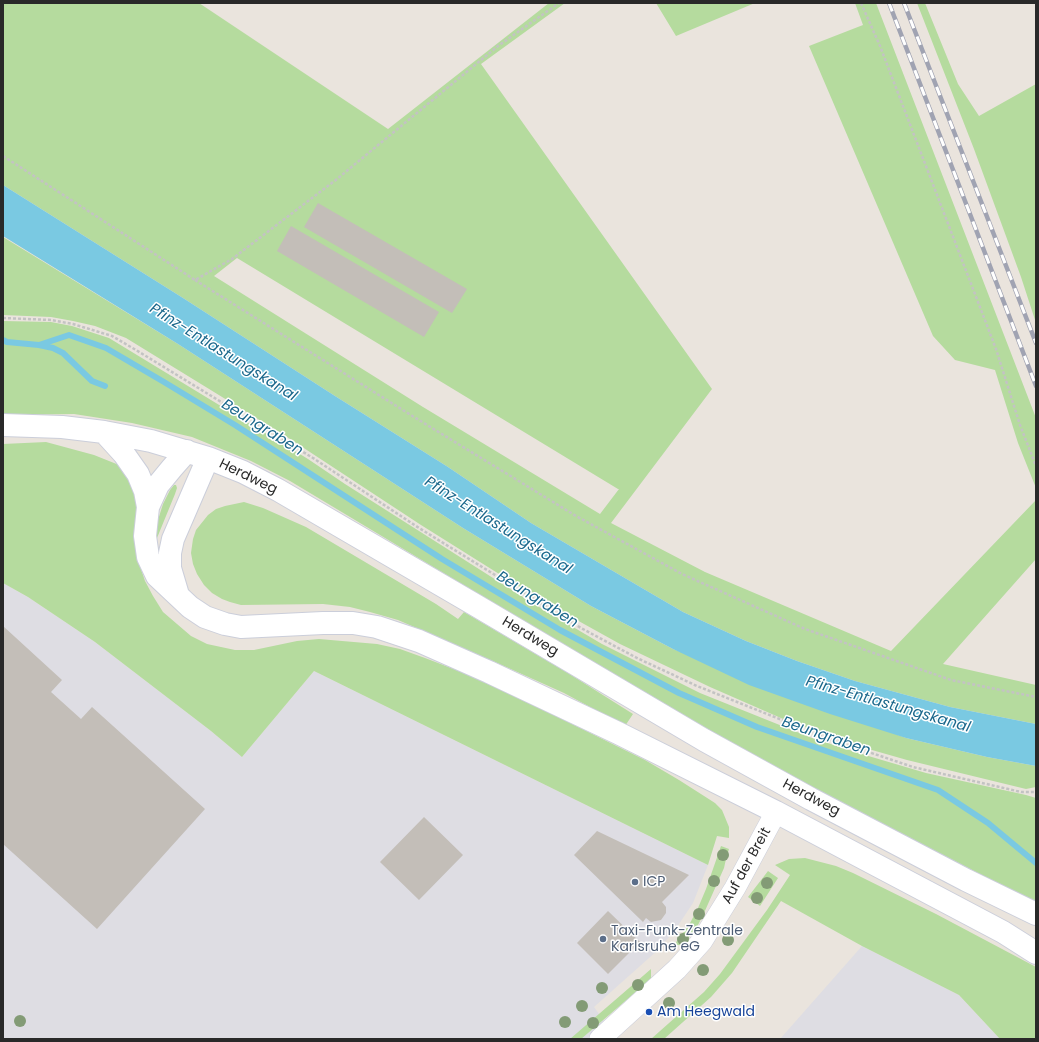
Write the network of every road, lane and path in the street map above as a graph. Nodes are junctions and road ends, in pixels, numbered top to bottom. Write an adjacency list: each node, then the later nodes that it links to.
1 (559, 3): 4 (path)
2 (861, 3): 10 (path)
3 (3, 156): 4 (path)
4 (195, 280): 13 (path)
5 (3, 318): 14 (path)
6 (3, 425): 7 (main road, Herdweg)
7 (104, 432): 8 (main road, Herdweg); 11 (main road)
8 (187, 451): 9 (main road, Herdweg); 11 (main road)
9 (208, 458): 12 (main road); 16 (main road, Herdweg)
10 (1036, 466)
11 (148, 507): 12 (main road)
12 (178, 595): 15 (main road)
13 (1036, 697)
14 (1036, 792)
15 (776, 812): 17 (main road); 18 (street, Auf der Breit)
16 (1036, 914)
17 (1036, 953)
18 (600, 1039)

